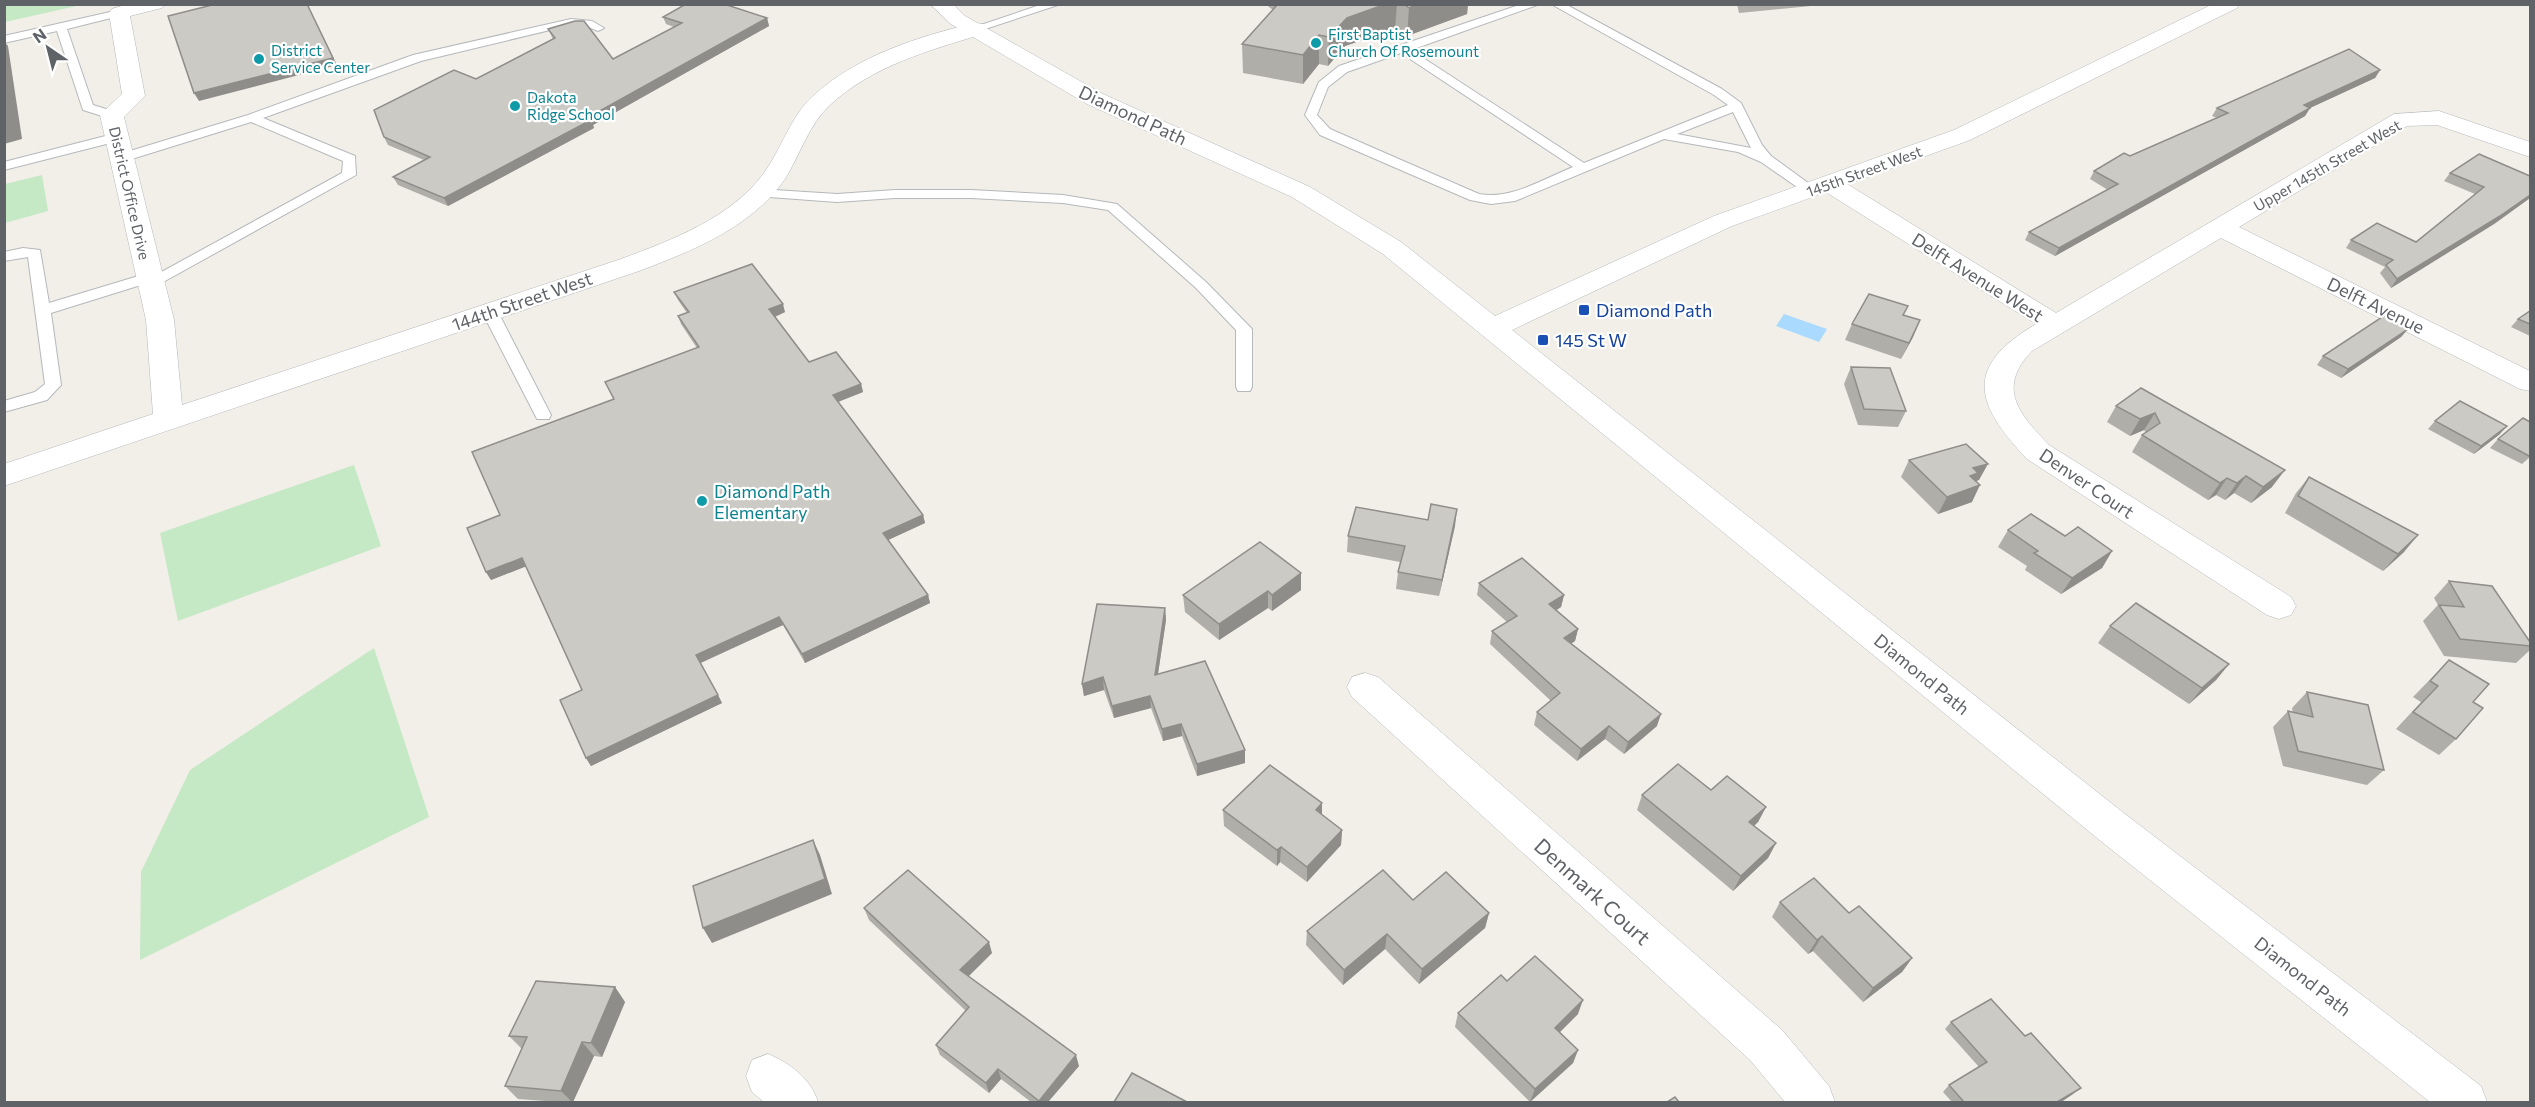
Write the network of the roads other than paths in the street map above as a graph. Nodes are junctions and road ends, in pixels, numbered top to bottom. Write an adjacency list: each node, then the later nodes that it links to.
1 (155, 4): 7 (street)
2 (940, 4): 10 (street, Diamond Path)
3 (1056, 4): 10 (lane)
4 (1535, 4): 12 (lane)
5 (1557, 4): 13 (lane)
6 (2230, 4): 23 (street, 145th Street West)
7 (119, 13): 8 (lane); 17 (street, District Office Drive)
8 (61, 27): 11 (lane); 17 (lane)
9 (598, 28): 14 (lane)
10 (975, 29): 24 (street, 144th Street West); 31 (street, Diamond Path)
11 (4, 40)
12 (1402, 49): 22 (lane); 22 (lane)
13 (1737, 106): 15 (lane); 16 (lane)
14 (252, 118): 17 (lane); 27 (lane)
15 (1747, 128): 18 (lane); 20 (lane)
16 (1663, 135): 18 (lane); 22 (lane)
17 (117, 137): 21 (lane); 27 (street, District Office Drive)
18 (1710, 143): 20 (lane)
19 (2530, 150): 25 (street, Upper 145th Street West)
20 (1766, 159): 23 (lane)
21 (4, 166)
22 (1583, 168)
23 (1821, 187): 30 (street, Delft Avenue West); 31 (street, 145th Street West)
24 (760, 193): 29 (street, 144th Street West); 33 (lane)
25 (2221, 228): 30 (street, Delft Avenue West); 32 (street, Delft Avenue)
26 (4, 257): 28 (lane)
27 (151, 280): 28 (lane); 36 (street, District Office Drive)
28 (43, 310): 34 (lane)
29 (490, 312): 35 (lane); 36 (street, 144th Street West)
30 (2056, 325): 38 (street, Denver Court)
31 (1493, 328): 41 (street, Diamond Path)
32 (2530, 381)
33 (1244, 387)
34 (4, 407)
35 (543, 415)
36 (168, 420): 37 (street, 144th Street West)
37 (4, 475)
38 (2279, 606)
39 (1365, 687): 40 (street, Denmark Court)
40 (1813, 1102)
41 (2465, 1102)

